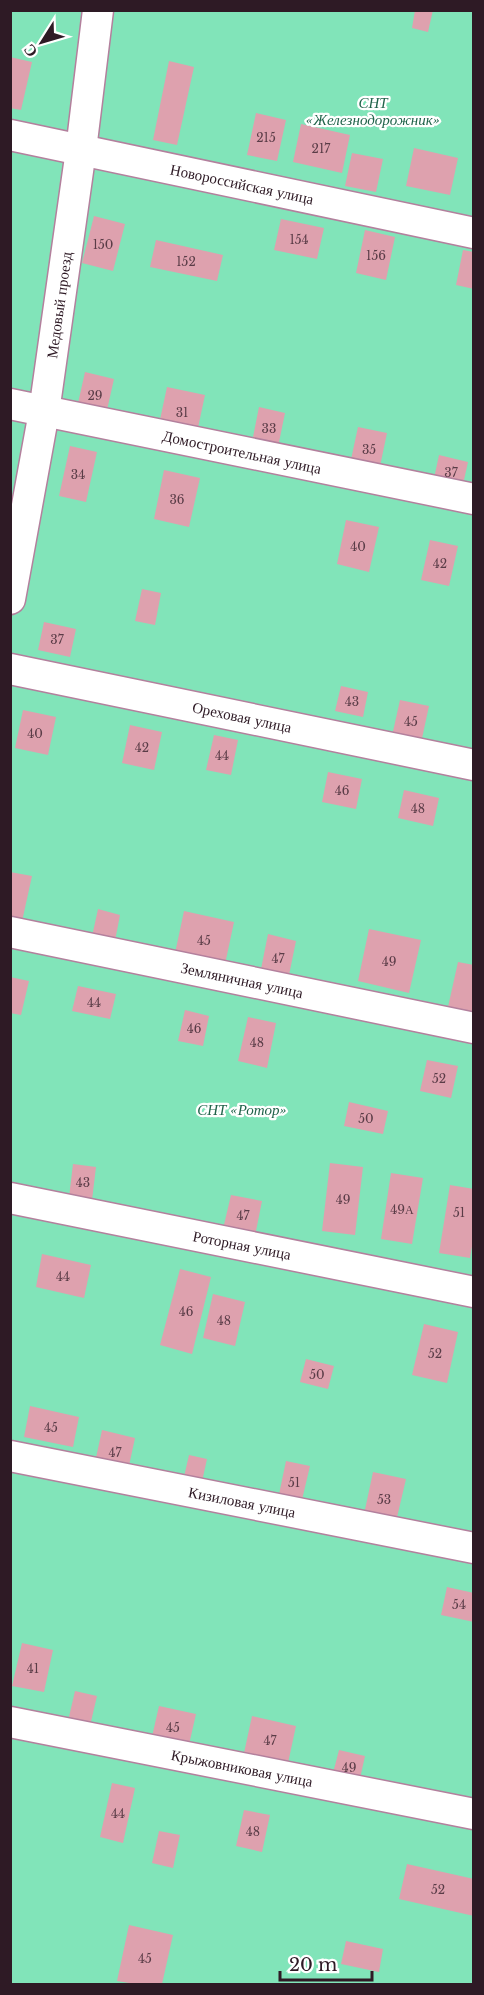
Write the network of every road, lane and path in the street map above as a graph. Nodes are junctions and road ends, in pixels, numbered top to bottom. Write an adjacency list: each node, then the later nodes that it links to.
1 (98, 10): 3 (street, Медовый проезд)
2 (10, 135): 3 (street, Новороссийская улица)
3 (81, 150): 4 (street, Новороссийская улица); 6 (street, Медовый проезд)
4 (474, 233)
5 (10, 404): 6 (street, Домостроительная улица)
6 (44, 411): 7 (street, Домостроительная улица); 8 (street, Медовый проезд)
7 (474, 499)
8 (10, 599)
9 (10, 669): 10 (street, Ореховая улица)
10 (474, 765)
11 (10, 933): 12 (street, Земляничная улица)
12 (474, 1028)
13 (10, 1198): 14 (street, Роторная улица)
14 (474, 1292)
15 (10, 1456): 16 (street, Кизиловая улица)
16 (474, 1548)
17 (10, 1722): 18 (street, Крыжовниковая улица)
18 (474, 1814)

